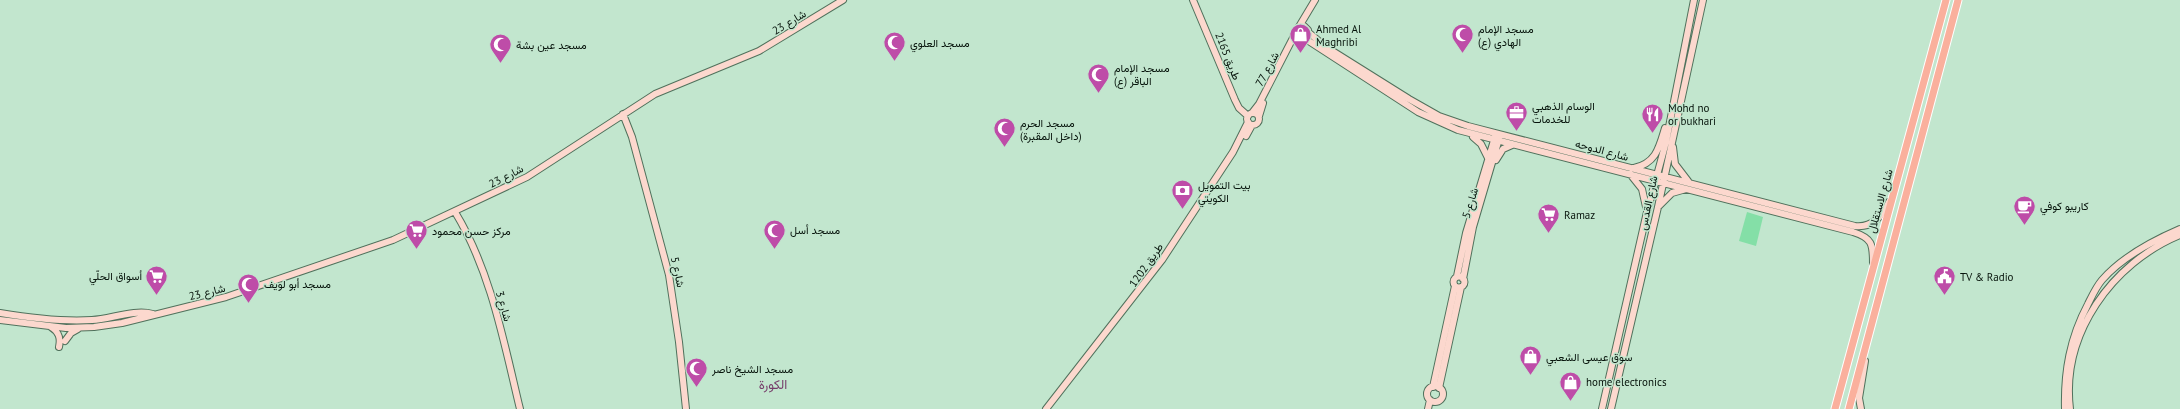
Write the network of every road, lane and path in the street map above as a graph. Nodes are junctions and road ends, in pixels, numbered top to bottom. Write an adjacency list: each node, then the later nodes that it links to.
1 (843, 0): 15 (street, شارع 23)
2 (1193, 0): 17 (street, طريق 2165)
3 (1315, 0): 9 (street, شارع 77)
4 (1318, 0): 10 (street)
5 (1694, 0): 13 (street, شارع القدس)
6 (1703, 0): 18 (street, شارع القدس)
7 (1946, 0): 29 (main road, شارع الاستقلال)
8 (1958, 0): 47 (main road)
9 (1298, 30): 10 (street); 11 (street, شارع الدوحه); 17 (street, شارع 77)
10 (1308, 31): 11 (street, شارع 77); 20 (street, شارع الدوحه)
11 (1303, 38): 16 (street, شارع 77); 19 (street, شارع الدوحه)
12 (1671, 82): 13 (street)
13 (1677, 86): 14 (street, شارع القدس)
14 (1672, 112): 25 (street); 26 (street, شارع القدس)
15 (620, 116): 32 (street, شارع 23); 53 (street, شارع 5)
16 (1259, 116): 17 (street); 17 (street, شارع 77)
17 (1250, 119): 54 (street, طريق 1202); 55 (street, طريق 1202)
18 (1676, 120): 27 (street, شارع القدس); 28 (street)
19 (1468, 134): 21 (street, شارع الدوحه); 23 (street)
20 (1498, 134): 21 (street, شارع 5); 25 (street, شارع الدوحه)
21 (1496, 141): 22 (street, شارع الدوحه); 23 (street, شارع 5); 24 (street, شارع 5)
22 (1513, 145): 24 (street); 25 (street, شارع الدوحه)
23 (1488, 158): 39 (street, شارع 5)
24 (1491, 170): 39 (street, شارع 5)
25 (1630, 171): 26 (street, شارع الدوحه); 33 (street)
26 (1656, 177): 27 (street, شارع الدوحه); 33 (street, شارع القدس)
27 (1664, 179): 28 (street, شارع الدوحه); 31 (street, شارع القدس)
28 (1688, 186): 30 (street, شارع الدوحه); 31 (street)
29 (1895, 190): 34 (street, شارع الدوحه); 38 (main road, شارع الاستقلال)
30 (1717, 193): 34 (street, شارع الدوحه); 35 (street, شارع الدوحه)
31 (1658, 207): 59 (street, شارع القدس)
32 (456, 212): 42 (street, شارع 23); 52 (street, شارع 3)
33 (1647, 212): 58 (street, شارع القدس)
34 (1801, 212): 35 (street)
35 (1795, 216): 38 (street, شارع الدوحه)
36 (2180, 229): 51 (street)
37 (2178, 237): 51 (street)
38 (1873, 264): 60 (main road, شارع الاستقلال)
39 (1460, 278): 40 (street); 40 (street)
40 (1458, 286): 49 (street)
41 (0, 313): 42 (street, شارع 23)
42 (153, 314): 45 (street, شارع 23)
43 (0, 320): 44 (street, شارع 23)
44 (49, 326): 45 (street, شارع 23); 48 (street)
45 (80, 328): 46 (street)
46 (65, 341)
47 (1867, 346): 61 (main road); 62 (street)
48 (59, 347)
49 (1436, 387): 50 (street); 50 (street)
50 (1433, 401): 56 (street); 57 (street)
51 (2066, 408)
52 (520, 409)
53 (686, 409)
54 (1046, 409)
55 (1051, 409)
56 (1428, 409)
57 (1433, 409)
58 (1602, 409)
59 (1611, 409)
60 (1835, 409)
61 (1849, 409)
62 (1860, 409)

